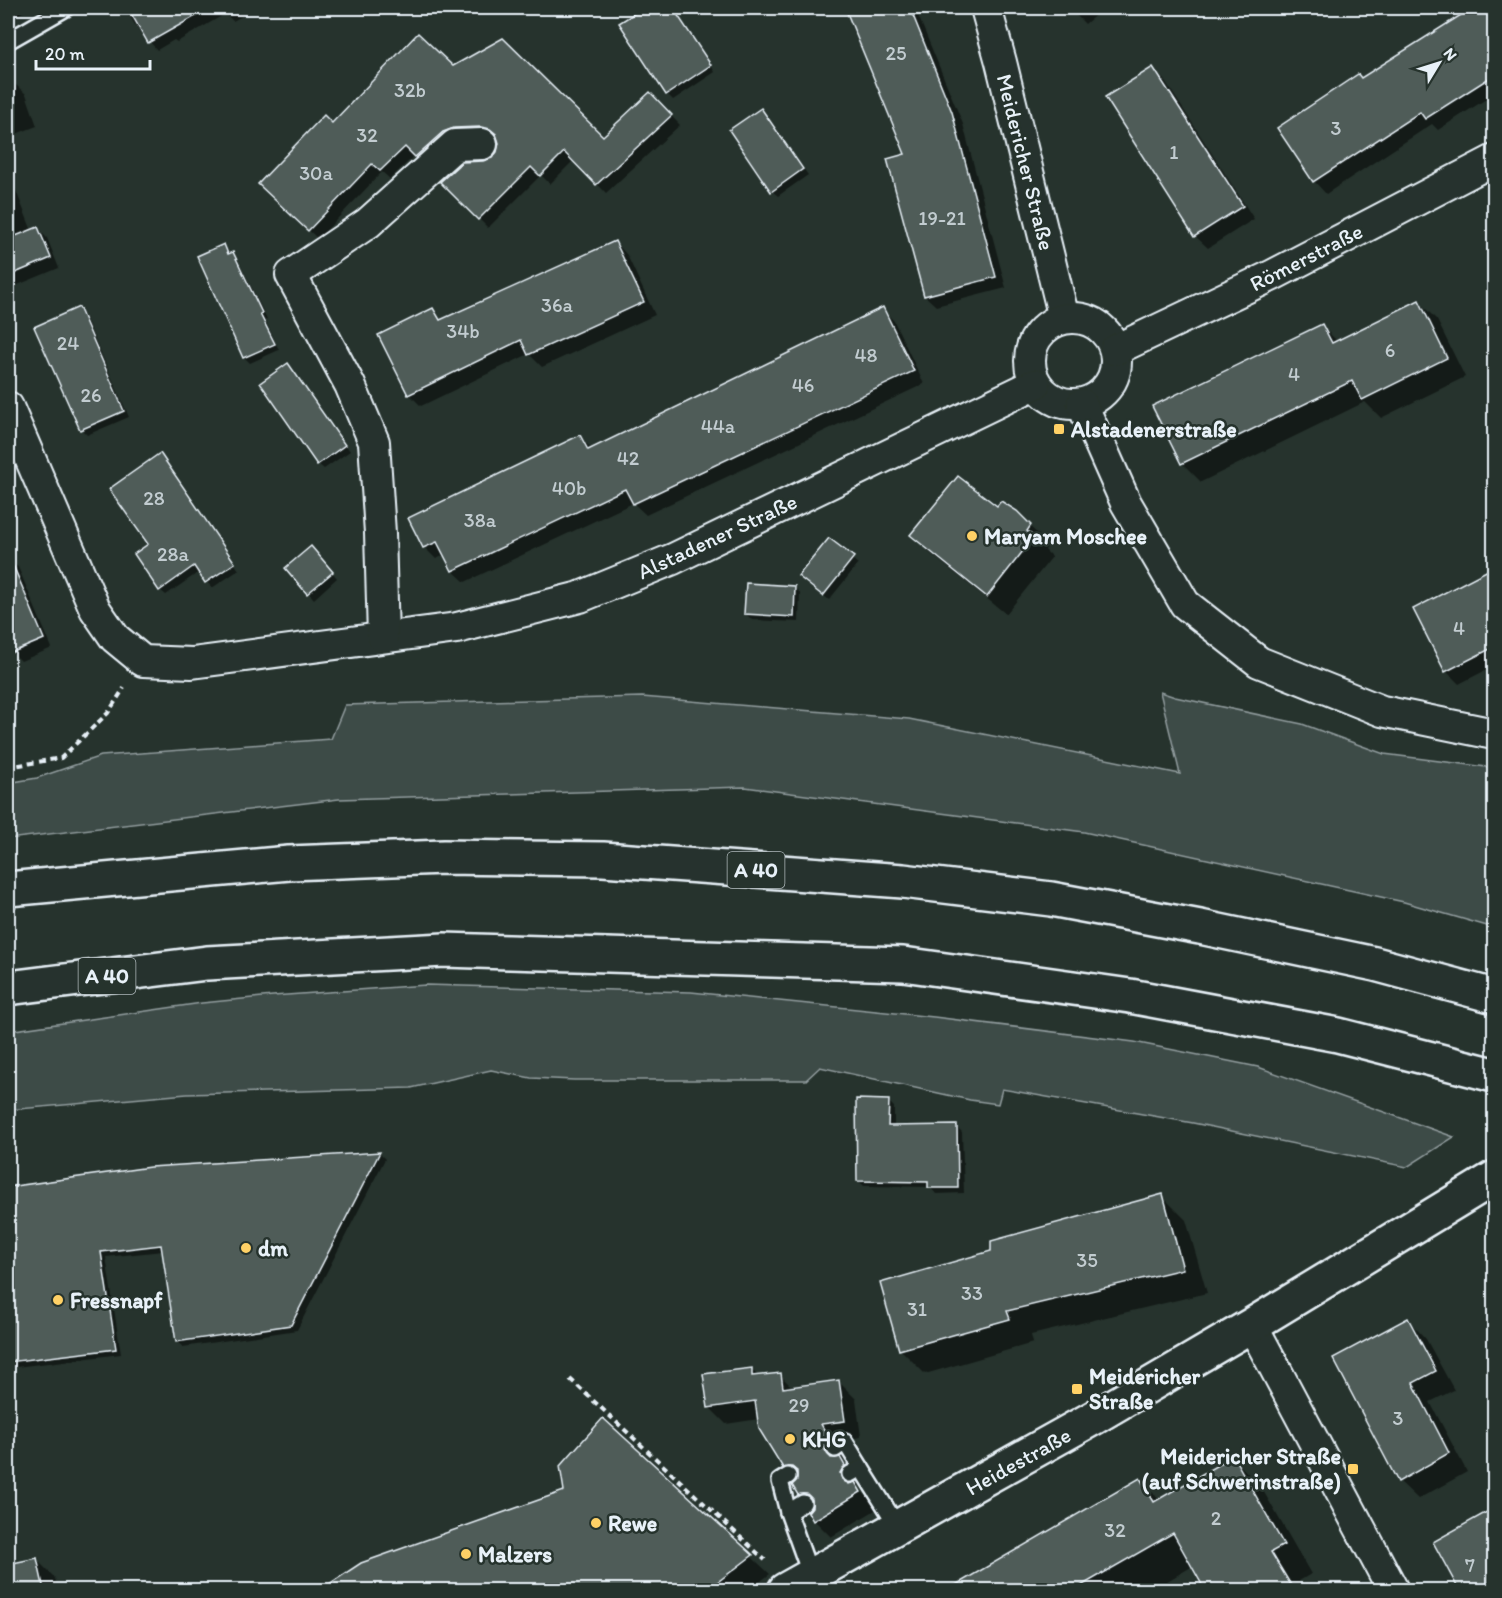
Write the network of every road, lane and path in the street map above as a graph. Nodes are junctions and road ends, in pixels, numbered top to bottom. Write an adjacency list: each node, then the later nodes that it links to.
1 (66, 8): 3 (lane)
2 (986, 8): 6 (street, Meidericher Straße)
3 (8, 41)
4 (482, 144): 11 (street)
5 (1494, 160): 7 (street, Römerstraße)
6 (1064, 318): 7 (street); 8 (street)
7 (1115, 350): 9 (street)
8 (1035, 384): 9 (street); 11 (street, Alstadener Straße)
9 (1082, 404): 13 (street)
10 (8, 407): 12 (street)
11 (383, 637): 12 (street, Alstadener Straße)
12 (143, 660): 14 (path)
13 (1494, 734)
14 (8, 767)
15 (8, 889): 17 (main road, A 40)
16 (8, 988): 18 (main road, A 40)
17 (1494, 996)
18 (1494, 1075)
19 (1494, 1178): 20 (main road, Heidestraße)
20 (1252, 1325): 26 (main road, Heidestraße); 28 (street)
21 (570, 1378): 27 (path)
22 (835, 1449): 26 (lane)
23 (788, 1476): 25 (lane)
24 (803, 1503): 25 (lane)
25 (788, 1512): 27 (lane)
26 (898, 1527): 27 (main road, Heidestraße)
27 (796, 1584)
28 (1393, 1590)

